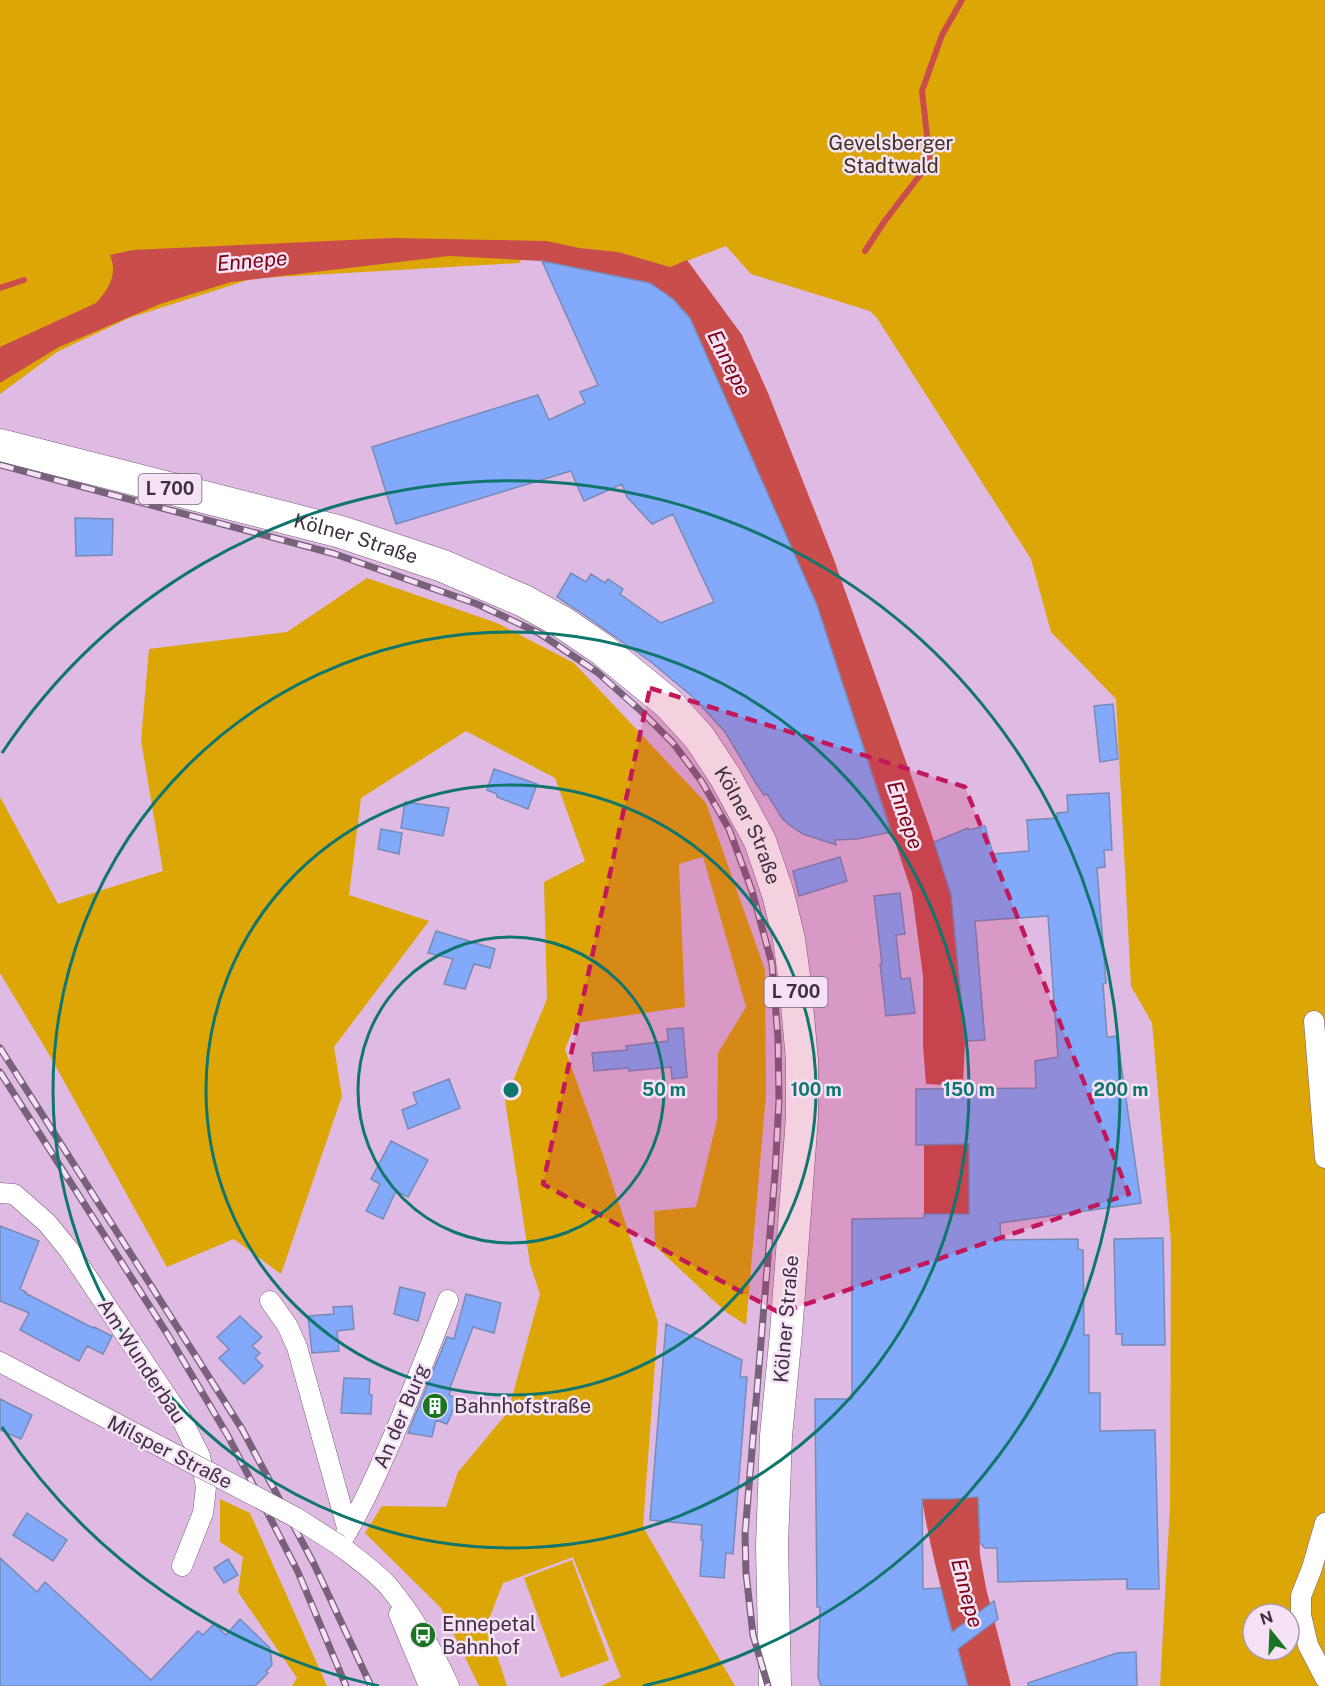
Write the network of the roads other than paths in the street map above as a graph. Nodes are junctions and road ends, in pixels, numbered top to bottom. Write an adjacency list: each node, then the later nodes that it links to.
1 (0, 445): 15 (main road, Kölner Straße / L 700)
2 (1314, 1022): 3 (street)
3 (1325, 1158)
4 (0, 1192): 10 (street, Am Wunderbau)
5 (448, 1300): 9 (street, An der Burg)
6 (270, 1301): 9 (street)
7 (0, 1362): 9 (street, Milsper Straße, bridge)
8 (1325, 1523): 12 (street)
9 (344, 1538): 11 (street)
10 (182, 1566)
11 (388, 1586): 13 (street); 14 (street)
12 (1325, 1678)
13 (429, 1686)
14 (449, 1686)
15 (775, 1686)

